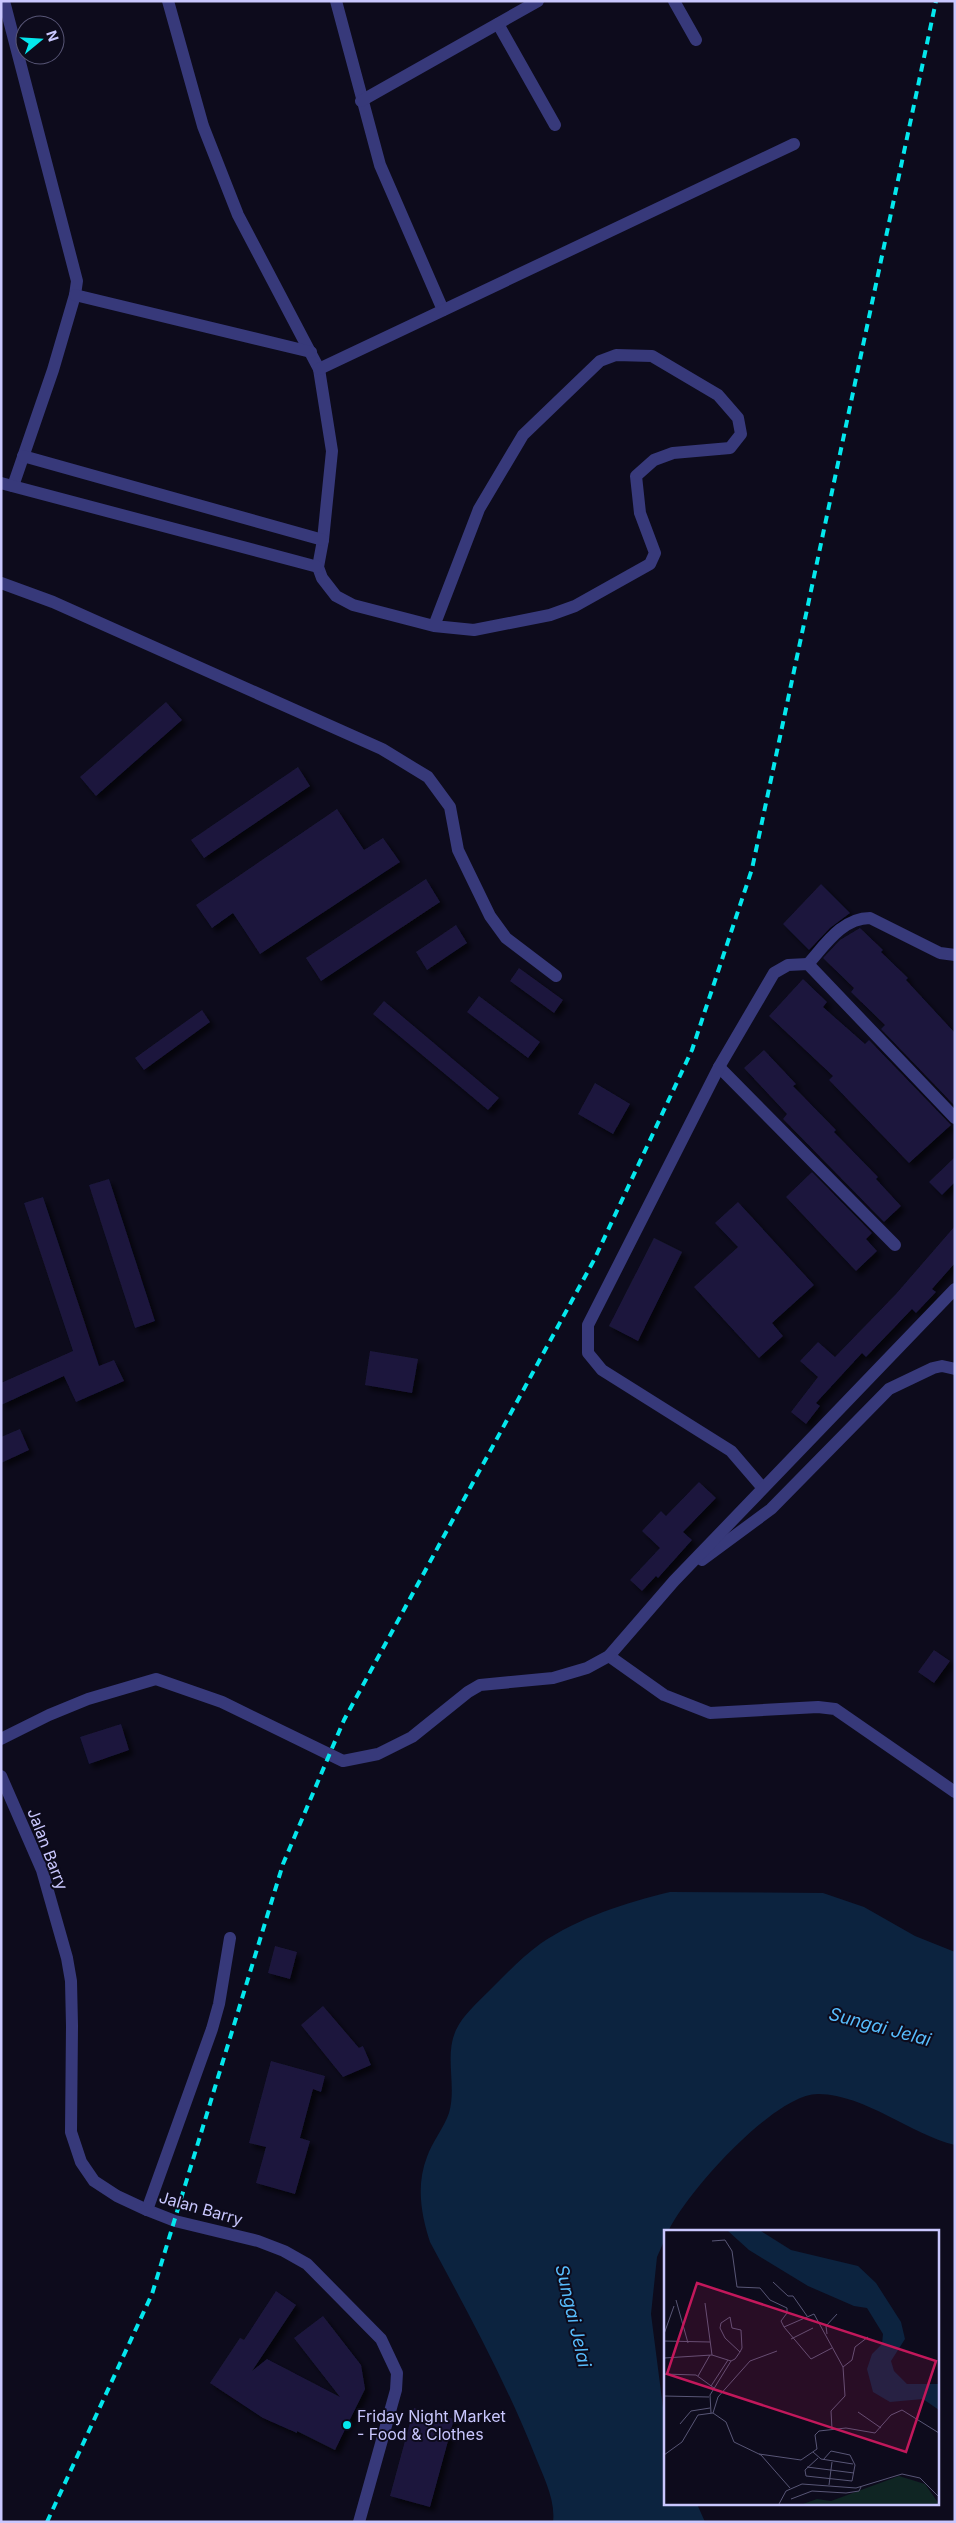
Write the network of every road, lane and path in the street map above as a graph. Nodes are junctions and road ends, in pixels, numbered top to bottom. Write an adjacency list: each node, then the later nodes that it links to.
1 (4, 1): 11 (street)
2 (168, 1): 13 (street)
3 (336, 1): 8 (street)
4 (538, 1): 6 (street)
5 (674, 1): 7 (street)
6 (498, 24): 8 (street); 9 (street)
7 (696, 40)
8 (361, 101): 12 (street)
9 (556, 125)
10 (794, 144): 12 (street)
11 (76, 295): 13 (street); 15 (street)
12 (443, 310): 14 (street)
13 (312, 352): 14 (street)
14 (319, 369): 17 (street)
15 (23, 456): 16 (street); 17 (street)
16 (7, 485): 18 (street)
17 (323, 540): 18 (street)
18 (318, 566): 20 (street)
19 (1, 583): 23 (street)
20 (434, 626): 20 (street)
21 (955, 956): 22 (street)
22 (808, 964): 24 (street); 25 (street)
23 (556, 976)
24 (719, 1067): 26 (street); 29 (street)
25 (955, 1118)
26 (895, 1245)
27 (955, 1289): 29 (street)
28 (955, 1369): 30 (street)
29 (762, 1488): 30 (street)
30 (674, 1581): 31 (street)
31 (609, 1656): 32 (street); 34 (street)
32 (1, 1739)
33 (1, 1776): 36 (street, Jalan Barry)
34 (955, 1792)
35 (230, 1938): 36 (street)
36 (147, 2210): 37 (street, Jalan Barry)
37 (359, 2522)

